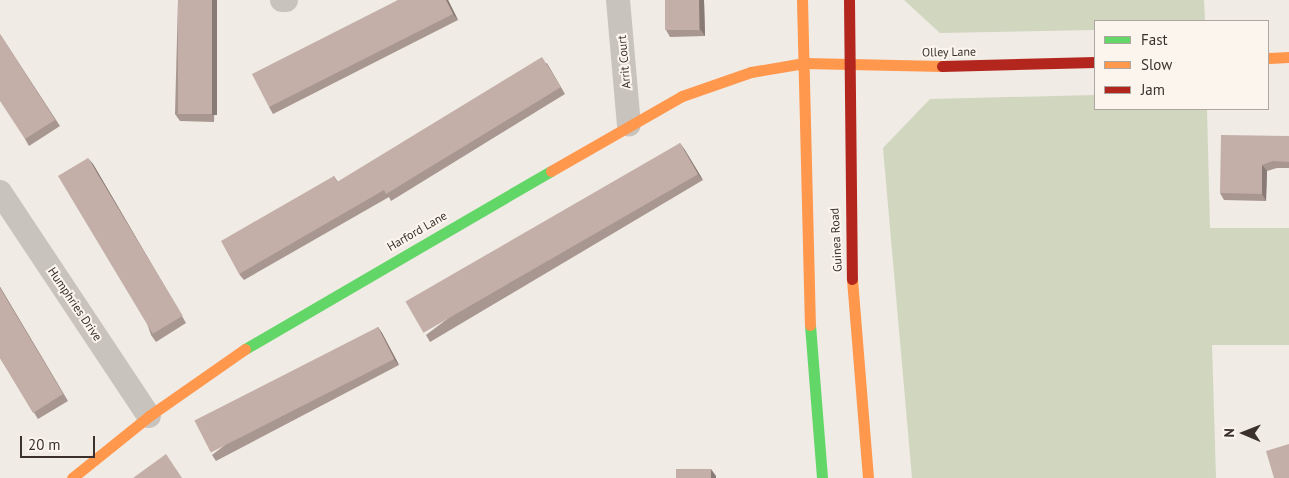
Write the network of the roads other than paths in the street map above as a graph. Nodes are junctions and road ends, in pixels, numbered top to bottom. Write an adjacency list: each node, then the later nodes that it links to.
1 (618, 0): 9 (street, Arrit Court)
2 (802, 0): 7 (street)
3 (849, 0): 8 (street, Guinea Road)
4 (1289, 57): 5 (street)
5 (1269, 58)
6 (1094, 62): 8 (street, Olley Lane)
7 (804, 63): 8 (street, Olley Lane); 9 (street, Harford Lane); 13 (street)
8 (848, 66): 14 (street, Guinea Road)
9 (629, 125): 11 (street, Harford Lane)
10 (0, 192): 11 (street, Humphries Drive)
11 (149, 416): 12 (street, Harford Lane)
12 (72, 478)
13 (822, 478)
14 (868, 478)

